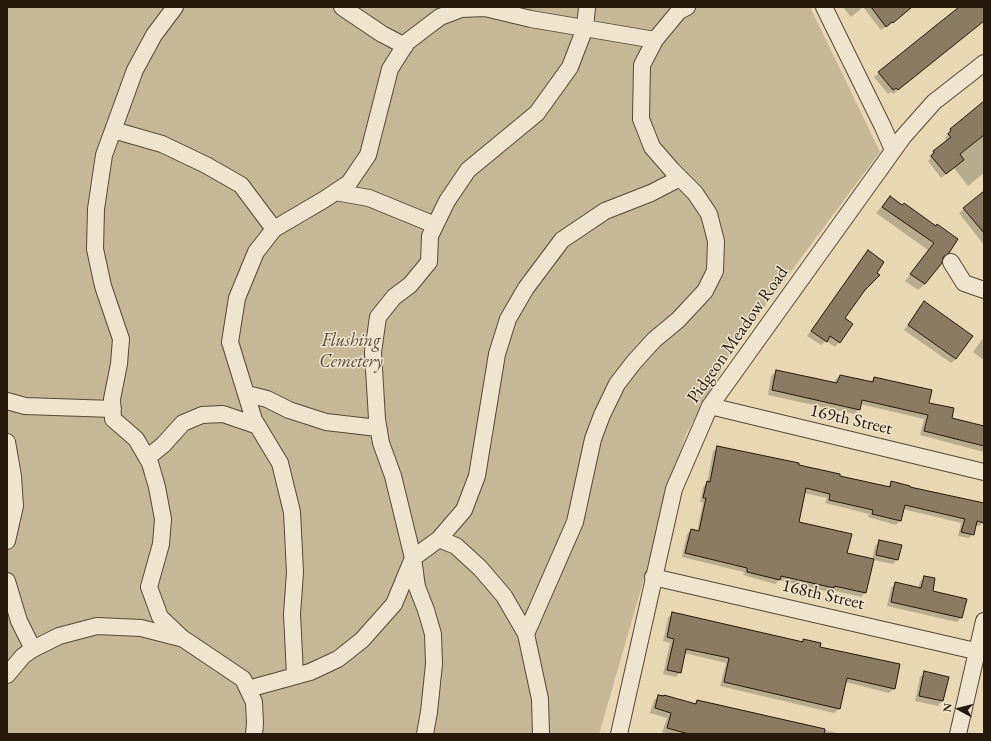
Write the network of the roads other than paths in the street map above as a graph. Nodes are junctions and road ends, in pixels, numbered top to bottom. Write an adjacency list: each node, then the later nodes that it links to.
1 (175, 7): 10 (street)
2 (342, 7): 8 (street)
3 (587, 7): 6 (street)
4 (686, 7): 7 (street)
5 (824, 7): 11 (street)
6 (585, 28): 7 (street); 8 (street); 14 (street)
7 (655, 40): 12 (street)
8 (404, 46): 13 (street)
9 (984, 63): 11 (street, Pidgeon Meadow Road)
10 (113, 130): 15 (street); 21 (street)
11 (893, 150): 20 (street, Pidgeon Meadow Road)
12 (680, 178): 27 (street); 34 (street)
13 (336, 192): 14 (street); 15 (street)
14 (435, 225): 23 (street)
15 (274, 229): 18 (street)
16 (951, 262): 17 (street)
17 (984, 290)
18 (247, 394): 22 (street); 23 (street)
19 (7, 401): 21 (street)
20 (710, 406): 26 (street, 169th Street); 30 (street, Pidgeon Meadow Road)
21 (113, 409): 25 (street)
22 (258, 426): 25 (street); 38 (street)
23 (378, 428): 29 (street)
24 (7, 442): 28 (street)
25 (147, 458): 35 (street)
26 (984, 472)
27 (440, 539): 29 (street); 34 (street)
28 (7, 541)
29 (413, 558): 38 (street); 42 (street)
30 (653, 577): 37 (street, 168th Street); 44 (street, Pidgeon Meadow Road)
31 (7, 581): 32 (street)
32 (7, 585): 36 (street)
33 (984, 621): 37 (street)
34 (526, 634): 43 (street)
35 (182, 638): 36 (street); 40 (street)
36 (33, 649): 39 (street)
37 (981, 652): 45 (street)
38 (295, 675): 40 (street)
39 (7, 676)
40 (248, 689): 41 (street)
41 (254, 734)
42 (425, 734)
43 (541, 734)
44 (620, 734)
45 (958, 734)

